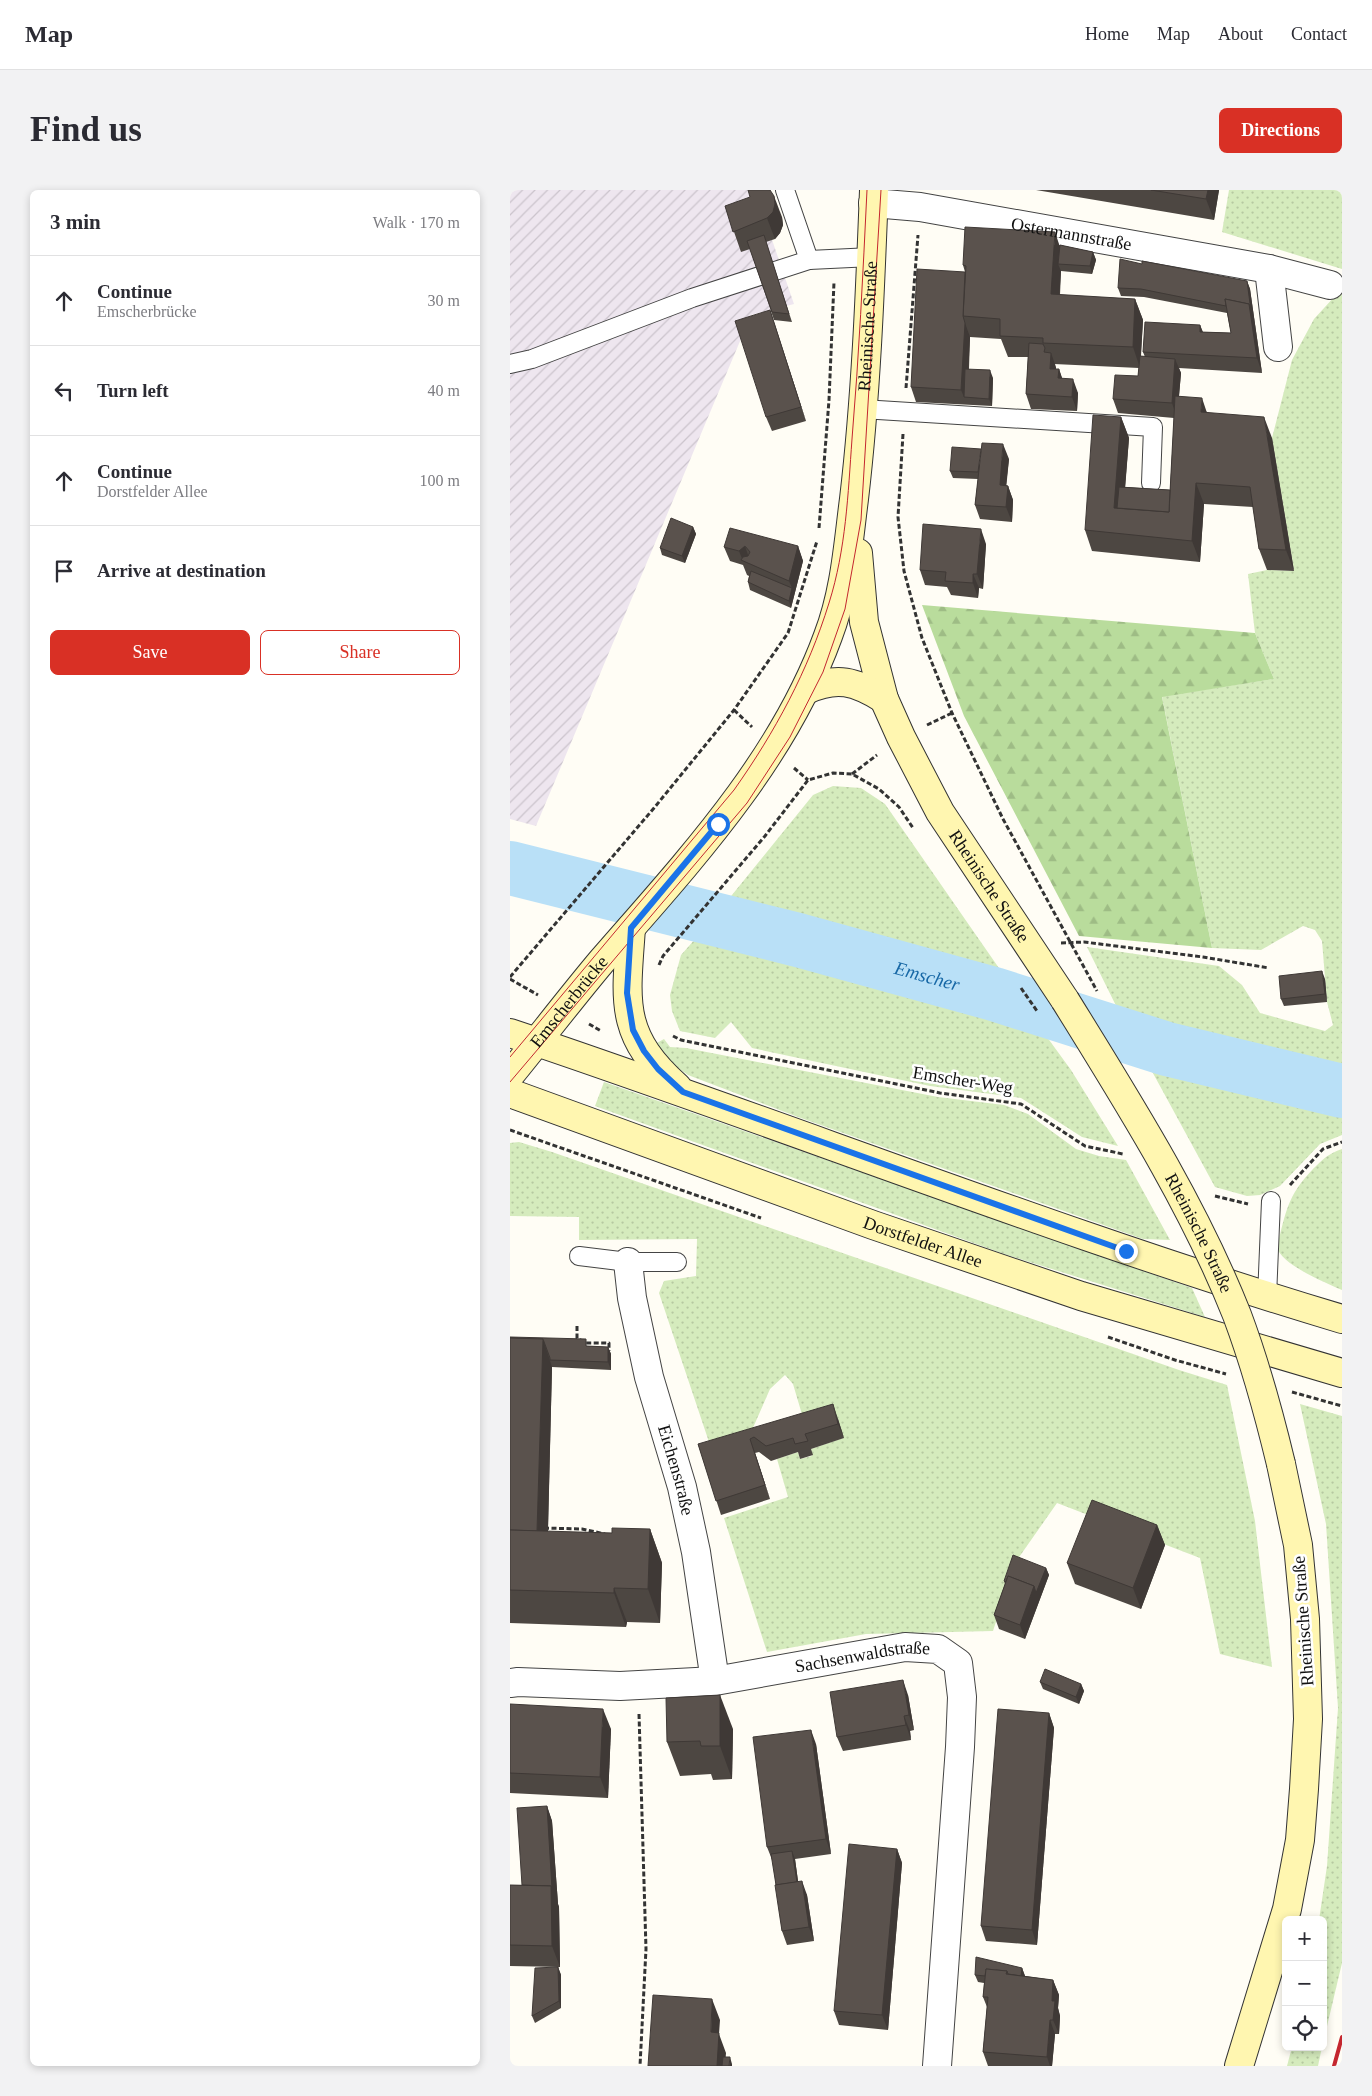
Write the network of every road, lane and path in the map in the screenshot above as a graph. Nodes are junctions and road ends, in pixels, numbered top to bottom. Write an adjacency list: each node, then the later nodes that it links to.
1 (786, 190): 6 (lane)
2 (874, 197): 3 (street, Ostermannstraße); 4 (main road, Rheinische Straße)
3 (920, 207): 7 (street, Ostermannstraße); 12 (path)
4 (872, 257): 5 (lane); 11 (main road, Rheinische Straße)
5 (835, 259): 6 (lane); 17 (path)
6 (808, 260): 10 (lane)
7 (1269, 269): 8 (street, Ostermannstraße); 9 (street)
8 (1330, 285)
9 (1278, 347)
10 (510, 364)
11 (862, 409): 12 (lane); 13 (main road, Rheinische Straße)
12 (905, 412): 14 (lane); 23 (path)
13 (858, 463): 15 (main road, Rheinische Straße); 16 (main road, Rheinische Straße)
14 (1151, 483)
15 (806, 690): 16 (main road); 22 (main road, Emscherbrücke)
16 (884, 699): 24 (main road, Rheinische Straße)
17 (734, 710): 18 (path); 27 (path)
18 (745, 720)
19 (797, 771): 20 (path)
20 (808, 780): 21 (path); 26 (path)
21 (915, 832)
22 (631, 928): 36 (main road, Emscherbrücke); 38 (main road)
23 (1070, 942): 24 (path); 25 (path); 30 (path)
24 (1028, 945): 65 (main road, Rheinische Straße, bridge)
25 (1269, 968)
26 (655, 972)
27 (511, 977): 29 (path)
28 (1016, 980): 31 (path, bridge)
29 (518, 984)
30 (1099, 995)
31 (1038, 1013)
32 (588, 1023): 34 (path)
33 (667, 1030): 43 (path, Emscher-Weg)
34 (601, 1031)
35 (510, 1033): 36 (main road)
36 (537, 1042): 37 (main road, Emscherbrücke); 38 (main road)
37 (510, 1075)
38 (683, 1092): 49 (main road)
39 (510, 1093): 54 (main road, Dorstfelder Allee)
40 (510, 1130): 42 (path)
41 (1342, 1142): 45 (path)
42 (570, 1152)
43 (1128, 1156)
44 (1213, 1195): 45 (path)
45 (1270, 1202): 49 (lane)
46 (579, 1256): 47 (lane)
47 (628, 1262): 48 (lane); 60 (street, Eichenstraße)
48 (677, 1262)
49 (1267, 1297): 50 (main road)
50 (1342, 1319)
51 (577, 1326): 52 (path)
52 (606, 1351)
53 (1229, 1368): 55 (path)
54 (1342, 1373)
55 (1232, 1376)
56 (538, 1528): 57 (path)
57 (590, 1531): 58 (path); 59 (path)
58 (609, 1535)
59 (590, 1540)
60 (715, 1681): 62 (street, Sachsenwaldstraße); 64 (street, Sachsenwaldstraße)
61 (510, 1683): 62 (street, Sachsenwaldstraße)
62 (639, 1685): 63 (path)
63 (640, 2066)
64 (937, 2066)
65 (1239, 2066)

